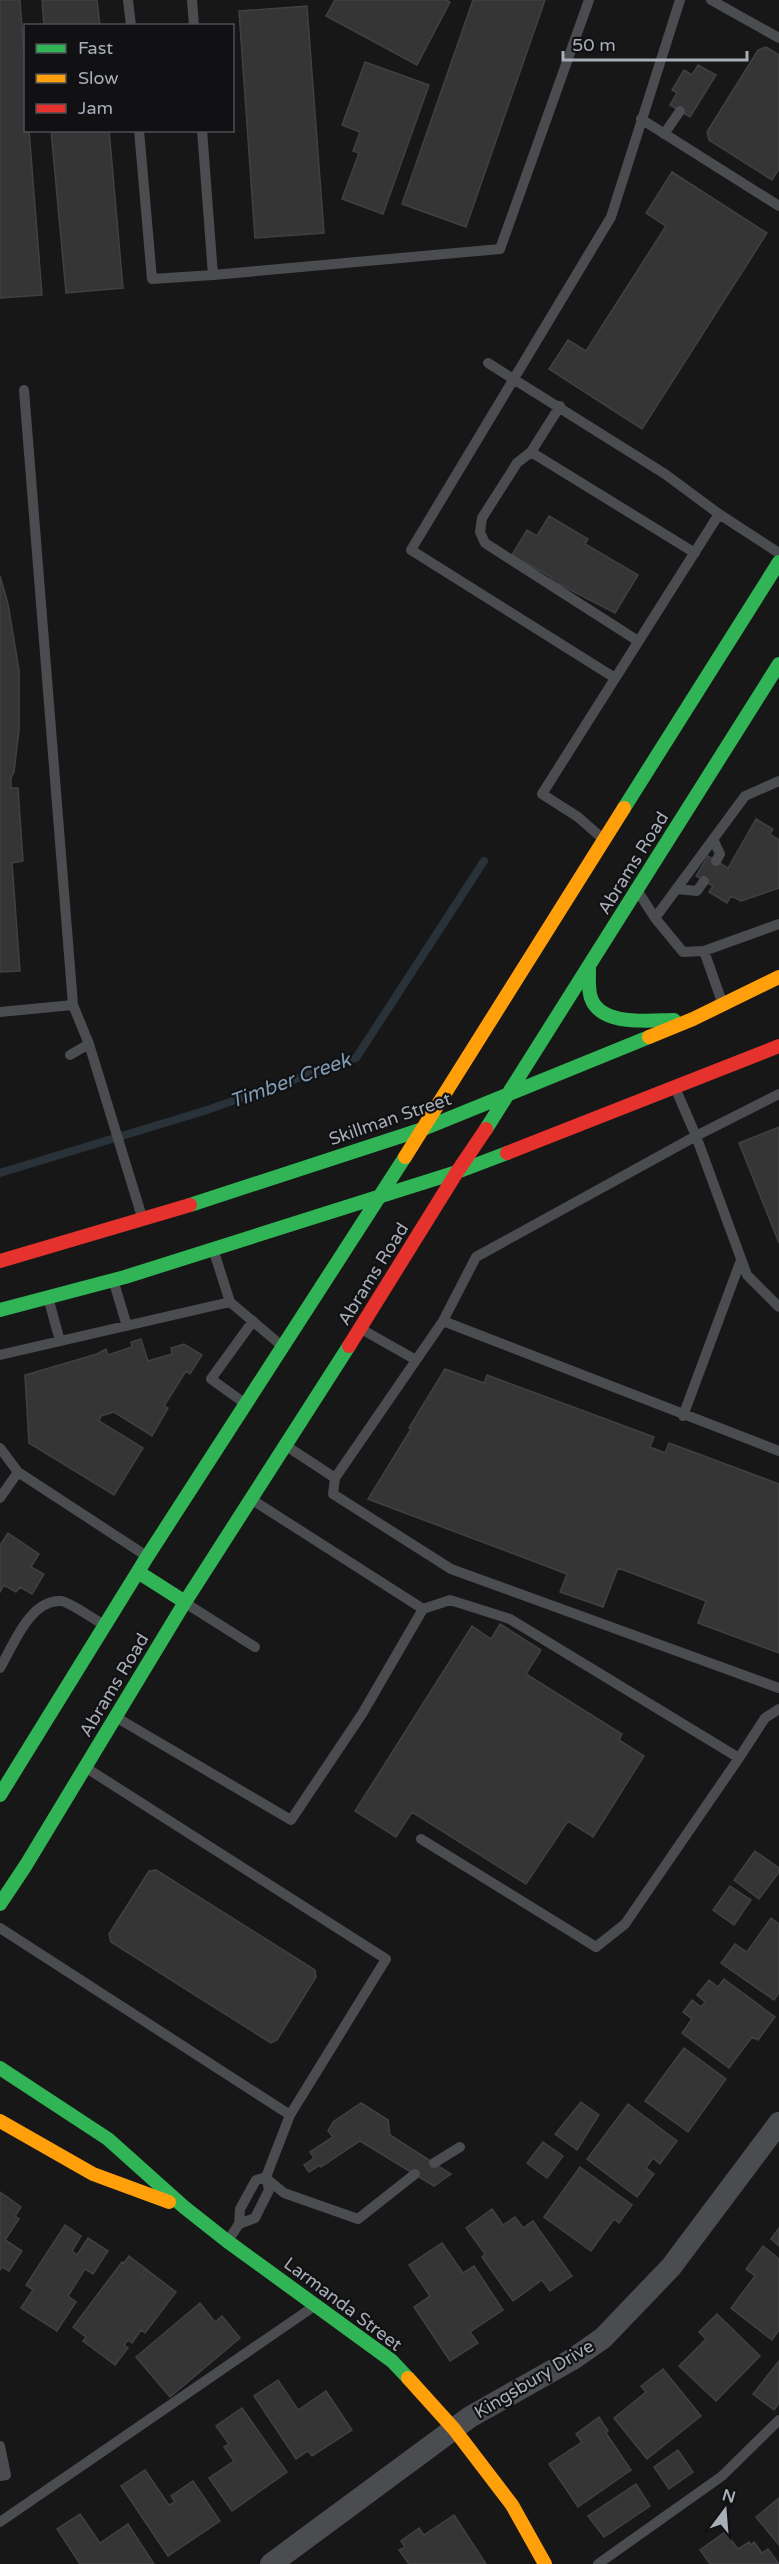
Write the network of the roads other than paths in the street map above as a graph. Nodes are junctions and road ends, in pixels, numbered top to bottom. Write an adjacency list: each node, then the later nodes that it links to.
1 (128, 0): 6 (lane)
2 (192, 0): 7 (lane)
3 (589, 0): 15 (lane)
4 (680, 0): 10 (lane)
5 (711, 0): 8 (lane)
6 (130, 24)
7 (194, 24)
8 (779, 38)
9 (680, 111): 13 (lane)
10 (641, 120): 13 (lane); 17 (lane)
11 (139, 132): 15 (lane)
12 (202, 132): 15 (lane)
13 (664, 134): 14 (lane)
14 (779, 206)
15 (213, 275)
16 (488, 363): 17 (lane)
17 (513, 379): 19 (lane); 27 (lane)
18 (24, 390): 40 (lane)
19 (560, 406): 20 (lane); 21 (lane)
20 (531, 452): 22 (lane); 25 (lane)
21 (719, 514): 22 (lane); 23 (lane)
22 (694, 553): 25 (lane)
23 (779, 553)
24 (779, 562): 30 (main road, Abrams Road)
25 (638, 641): 27 (lane)
26 (779, 664): 34 (main road, Abrams Road)
27 (615, 678): 30 (lane)
28 (779, 781): 29 (lane)
29 (713, 839): 31 (lane); 33 (lane)
30 (605, 841): 50 (main road, Abrams Road)
31 (716, 861)
32 (704, 881): 33 (lane)
33 (676, 890): 35 (lane)
34 (637, 891): 35 (lane); 38 (main road, Abrams Road)
35 (655, 918): 37 (lane)
36 (779, 924): 37 (lane)
37 (704, 951): 41 (lane)
38 (589, 969): 43 (main road); 48 (main road, Abrams Road)
39 (779, 977): 41 (main road, Skillman Street)
40 (73, 1005): 42 (lane); 44 (lane)
41 (723, 1005): 43 (main road, Skillman Street)
42 (0, 1012)
43 (693, 1019): 48 (main road, Skillman Street)
44 (89, 1044): 46 (lane); 54 (lane)
45 (779, 1046): 47 (main road)
46 (70, 1055)
47 (674, 1087): 51 (lane); 52 (main road)
48 (511, 1093): 50 (main road, Skillman Street); 52 (main road, Abrams Road)
49 (779, 1094): 51 (lane)
50 (423, 1129): 53 (main road, Abrams Road); 54 (main road, Skillman Street)
51 (696, 1136): 56 (lane); 63 (lane)
52 (457, 1172): 53 (main road); 66 (main road, Abrams Road)
53 (380, 1197): 55 (main road); 68 (main road, Abrams Road)
54 (143, 1220): 57 (main road, Skillman Street)
55 (213, 1249): 58 (main road); 60 (lane)
56 (741, 1260): 61 (lane); 72 (lane)
57 (0, 1261)
58 (114, 1280): 59 (main road); 65 (lane)
59 (48, 1297): 62 (main road); 67 (lane)
60 (230, 1302): 64 (lane); 65 (lane)
61 (779, 1307)
62 (0, 1310)
63 (443, 1321): 70 (lane); 72 (lane)
64 (253, 1322): 68 (lane); 71 (lane)
65 (127, 1326): 67 (lane)
66 (360, 1328): 70 (lane); 73 (main road, Abrams Road)
67 (60, 1341): 69 (lane)
68 (283, 1347): 71 (main road, Abrams Road)
69 (0, 1355)
70 (416, 1360): 77 (lane)
71 (246, 1404): 80 (main road, Abrams Road)
72 (683, 1416): 75 (lane)
73 (285, 1446): 77 (lane); 79 (main road, Abrams Road)
74 (0, 1448): 76 (lane)
75 (779, 1451)
76 (18, 1472): 78 (lane); 80 (lane)
77 (335, 1478): 87 (lane)
78 (0, 1498)
79 (251, 1498): 82 (main road, Abrams Road); 83 (lane)
80 (147, 1557): 81 (main road, Abrams Road)
81 (138, 1572): 82 (main road); 84 (main road, Abrams Road)
82 (184, 1602): 85 (lane); 89 (main road, Abrams Road)
83 (423, 1609): 89 (lane); 90 (lane)
84 (106, 1625): 86 (lane); 92 (main road, Abrams Road)
85 (255, 1647)
86 (0, 1668)
87 (779, 1688)
88 (779, 1709): 90 (lane)
89 (115, 1717): 91 (main road, Abrams Road)
90 (739, 1758): 93 (lane)
91 (85, 1767): 94 (main road, Abrams Road); 97 (lane)
92 (0, 1795)
93 (421, 1839)
94 (0, 1904)
95 (0, 1928): 97 (lane)
96 (0, 2068): 104 (main road, Larmanda Street)
97 (290, 2115): 103 (lane)
98 (0, 2121): 104 (main road, Larmanda Street)
99 (779, 2123): 109 (street, Kingsbury Drive)
100 (460, 2147): 101 (lane)
101 (434, 2163)
102 (415, 2174): 103 (lane)
103 (266, 2177): 105 (lane); 105 (lane)
104 (184, 2207): 106 (main road, Larmanda Street)
105 (239, 2224): 106 (lane)
106 (227, 2241): 107 (main road, Larmanda Street)
107 (316, 2305): 109 (main road, Larmanda Street); 112 (lane)
108 (779, 2420): 115 (lane)
109 (454, 2428): 113 (street, Kingsbury Drive); 114 (main road, Larmanda Street)
110 (0, 2446): 111 (lane)
111 (0, 2476)
112 (0, 2522)
113 (271, 2564)
114 (545, 2564)
115 (598, 2564)

